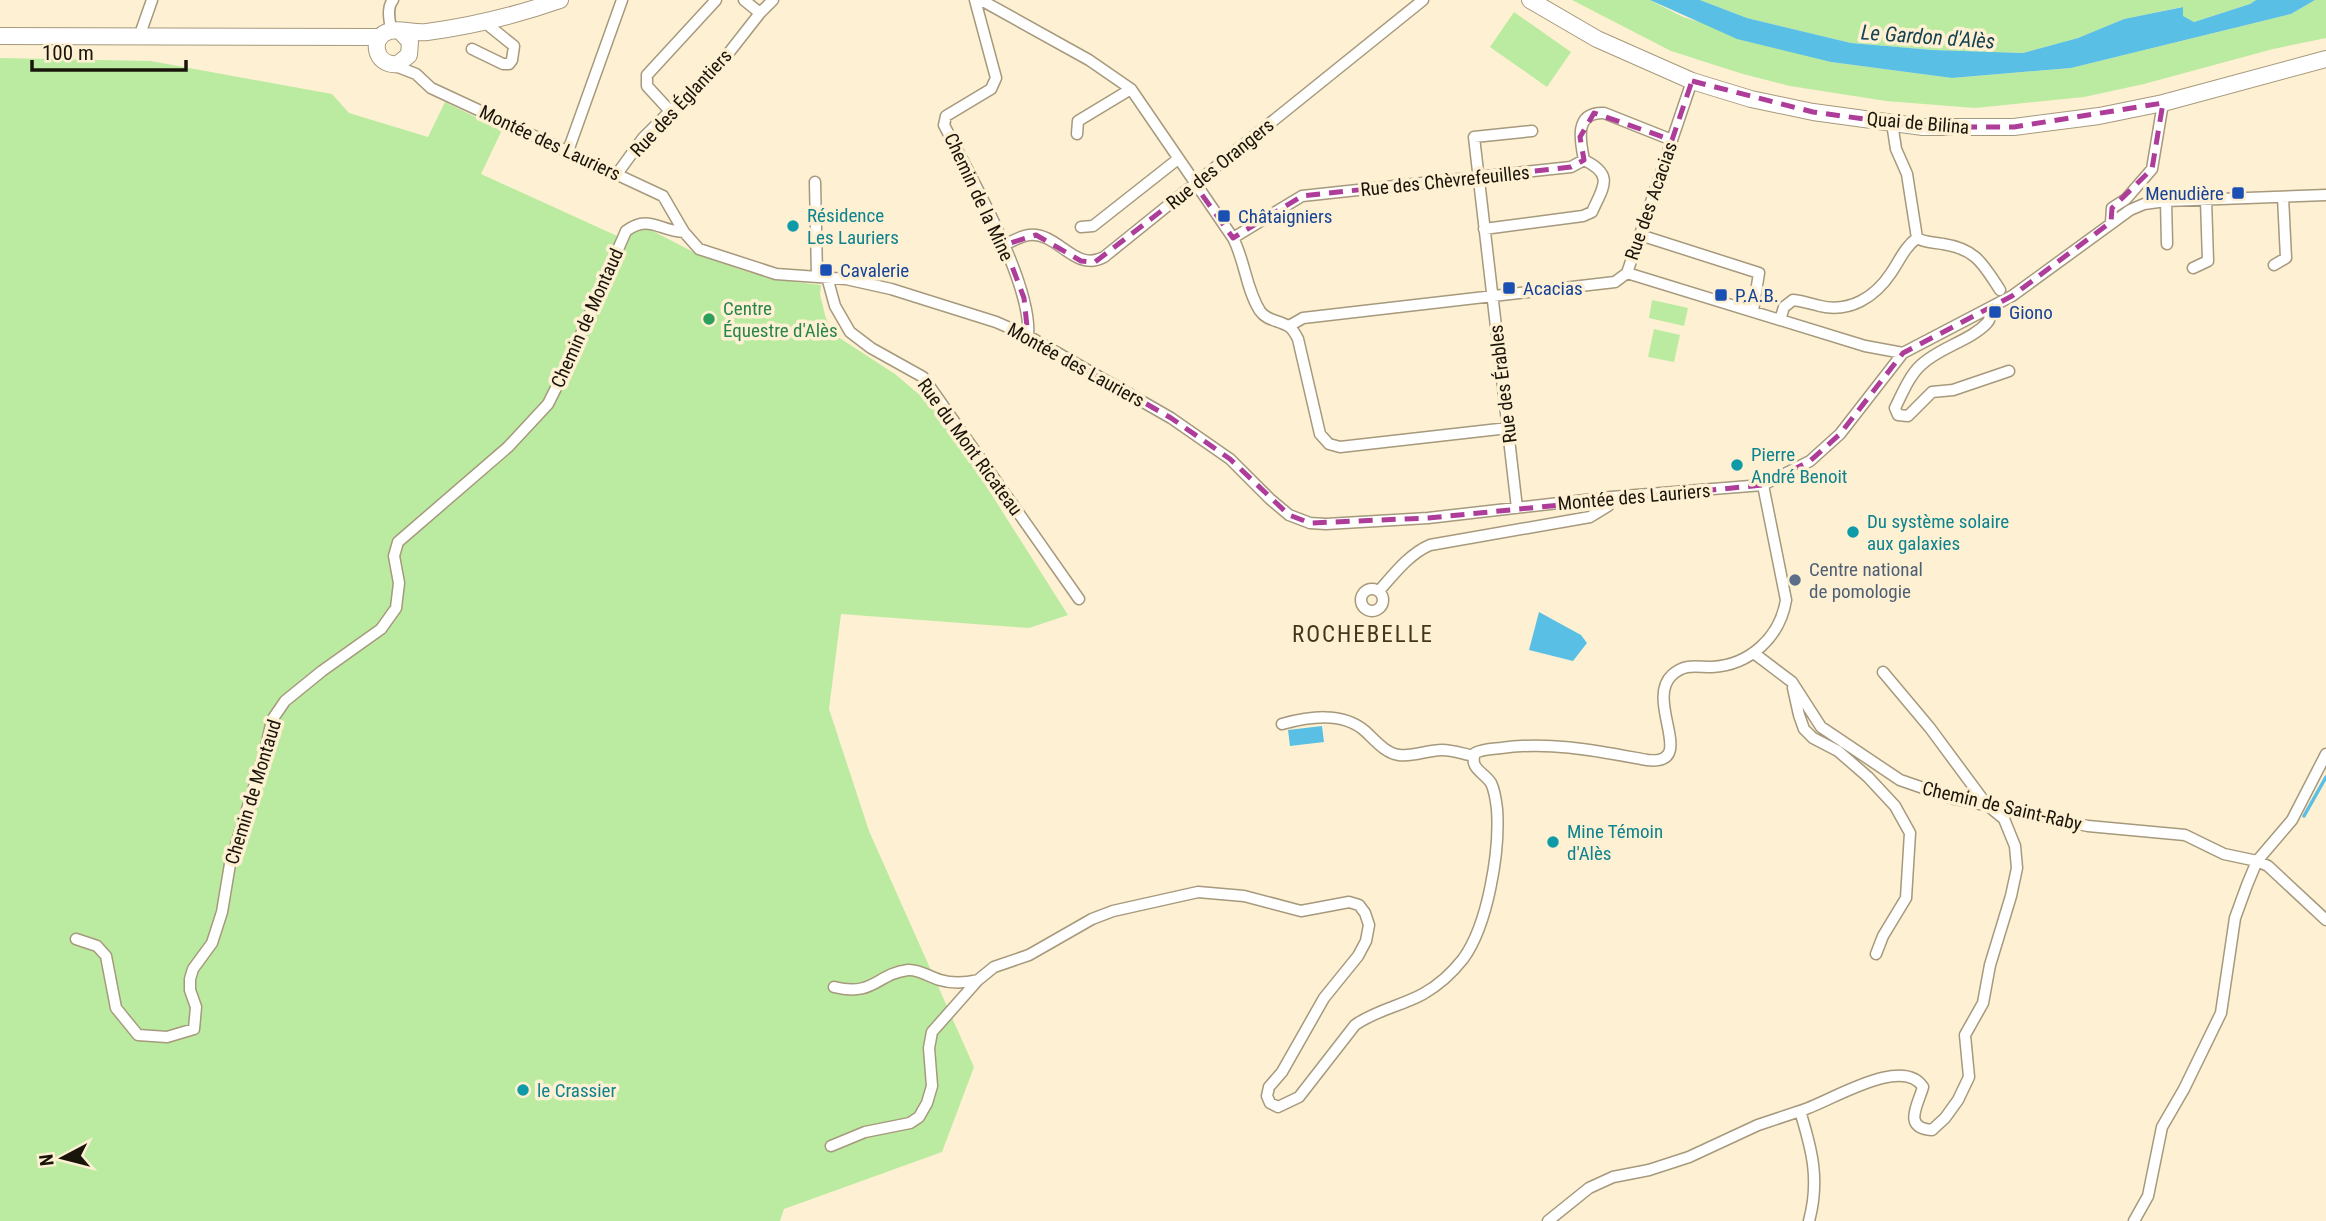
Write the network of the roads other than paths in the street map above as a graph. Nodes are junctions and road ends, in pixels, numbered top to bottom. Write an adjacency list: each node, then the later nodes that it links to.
1 (152, 0): 16 (street)
2 (393, 0): 17 (street)
3 (560, 0): 13 (main road)
4 (622, 0): 31 (street)
5 (716, 0): 26 (street)
6 (744, 0): 12 (street)
7 (773, 0): 12 (street, Rue des Églantiers)
8 (975, 0): 50 (street, Chemin de la Mine)
9 (981, 0): 24 (street)
10 (1423, 0): 37 (street, Rue des Orangers)
11 (1530, 0): 23 (main road, Quai de Bilina)
12 (760, 13): 26 (street, Rue des Églantiers)
13 (483, 21): 14 (main road); 18 (street)
14 (426, 32): 17 (main road); 19 (main road)
15 (0, 36): 16 (main road)
16 (139, 37): 17 (main road)
17 (387, 38): 19 (main road); 21 (main road)
18 (472, 50)
19 (410, 51): 21 (main road); 22 (street)
20 (2325, 61): 25 (main road, Quai de Bilina)
21 (393, 65): 22 (street, Montée des Lauriers)
22 (416, 74): 31 (street, Montée des Lauriers)
23 (1692, 81): 27 (main road, Quai de Bilina); 30 (street, Rue des Acacias)
24 (1131, 89): 29 (street); 32 (street)
25 (2163, 103): 27 (main road, Quai de Bilina); 42 (street)
26 (670, 111): 34 (street, Rue des Églantiers)
27 (1892, 123): 47 (street)
28 (1532, 131): 35 (street, Rue des Érables)
29 (1077, 134)
30 (1672, 140): 33 (street); 46 (street, Rue des Acacias)
31 (568, 151): 34 (street, Montée des Lauriers)
32 (1178, 159): 37 (street); 43 (street)
33 (1584, 160): 35 (street, Rue des Chèvrefeuilles); 44 (street)
34 (617, 174): 45 (street, Montée des Lauriers)
35 (1478, 177): 44 (street, Rue des Érables); 48 (street, Rue des Chèvrefeuilles)
36 (815, 182): 54 (street, Rue du Mont Ricateau)
37 (1195, 185): 48 (street); 50 (street, Rue des Orangers)
38 (2326, 195): 39 (street)
39 (2283, 197): 40 (street); 51 (street)
40 (2206, 200): 41 (street); 52 (street)
41 (2166, 201): 42 (street); 49 (street)
42 (2111, 222): 57 (street)
43 (1081, 227)
44 (1484, 229): 56 (street, Rue des Érables)
45 (684, 232): 54 (street, Montée des Lauriers); 79 (street, Chemin de Montaud)
46 (1640, 234): 53 (street, Rue des Acacias); 58 (street)
47 (1917, 238): 55 (street); 59 (street)
48 (1233, 239): 60 (street)
49 (2167, 243)
50 (1004, 245): 61 (street, Chemin de la Mine)
51 (2274, 265)
52 (2193, 268)
53 (1627, 273): 56 (street, Rue des Acacias); 58 (street)
54 (822, 276): 61 (street, Montée des Lauriers); 69 (street, Rue du Mont Ricateau)
55 (2000, 290)
56 (1493, 298): 60 (street, Rue des Acacias); 64 (street, Rue des Érables)
57 (1989, 308): 62 (street); 63 (street)
58 (1753, 311): 59 (street)
59 (1780, 320): 62 (street)
60 (1289, 326): 64 (street)
61 (1028, 336): 67 (street, Montée des Lauriers)
62 (1903, 353): 65 (street)
63 (2009, 371)
64 (1508, 428): 67 (street, Rue des Érables)
65 (1763, 485): 66 (street, Montée des Lauriers); 70 (street)
66 (1611, 497): 67 (street, Montée des Lauriers); 68 (street)
67 (1517, 508)
68 (1379, 591)
69 (1079, 599)
70 (1755, 654): 72 (street, Chemin de Saint-Raby); 75 (street)
71 (1883, 672): 76 (street)
72 (1792, 682): 76 (street, Chemin de Saint-Raby); 80 (street)
73 (1282, 724): 75 (street)
74 (2326, 754): 77 (street)
75 (1474, 756): 81 (street)
76 (1987, 805): 77 (street, Chemin de Saint-Raby); 83 (street)
77 (2257, 860): 78 (street, Chemin de Saint-Raby); 87 (street)
78 (2326, 920)
79 (76, 939)
80 (1876, 954)
81 (978, 980): 82 (street); 84 (street)
82 (834, 987)
83 (1800, 1111): 85 (street); 86 (street)
84 (831, 1146)
85 (1548, 1221)
86 (1809, 1221)
87 (2134, 1221)

